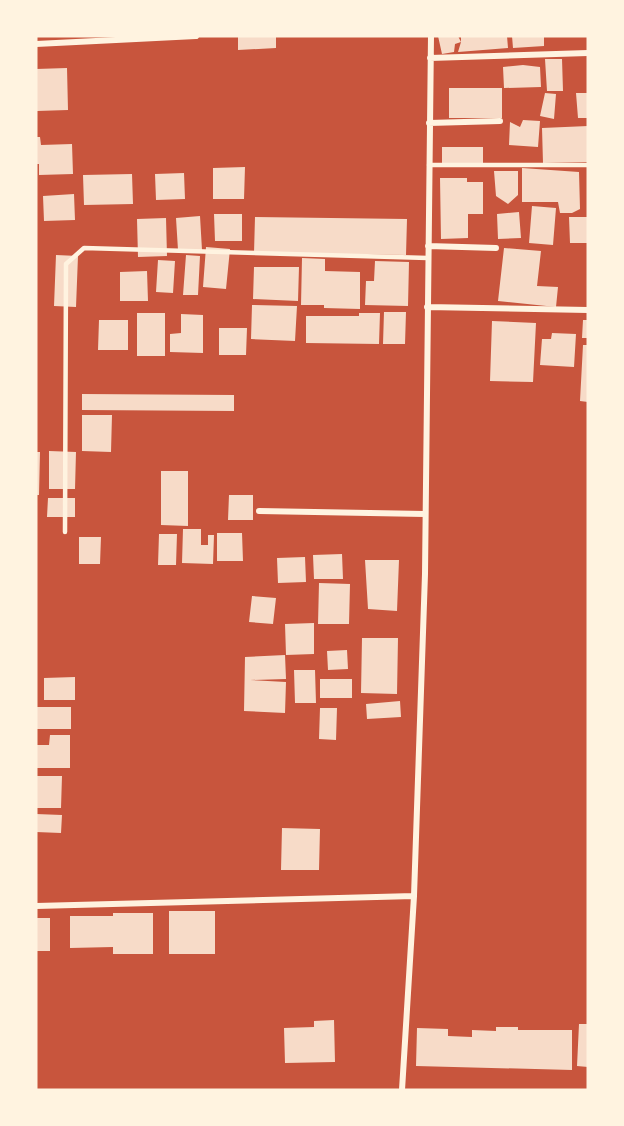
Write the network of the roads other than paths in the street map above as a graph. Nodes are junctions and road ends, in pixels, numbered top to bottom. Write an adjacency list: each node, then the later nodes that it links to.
1 (196, 36): 3 (street)
2 (430, 36): 5 (street)
3 (36, 44)
4 (588, 53): 5 (street)
5 (430, 58): 7 (street)
6 (500, 121): 7 (street)
7 (429, 123): 8 (street)
8 (429, 165): 9 (lane); 10 (street)
9 (588, 165)
10 (428, 246): 11 (street); 12 (street)
11 (496, 248)
12 (428, 258): 13 (street); 17 (lane)
13 (428, 307): 14 (street); 16 (street)
14 (588, 310)
15 (259, 512): 16 (street)
16 (425, 514): 18 (street)
17 (65, 532)
18 (414, 896): 19 (street); 20 (street)
19 (36, 906)
20 (402, 1090)

